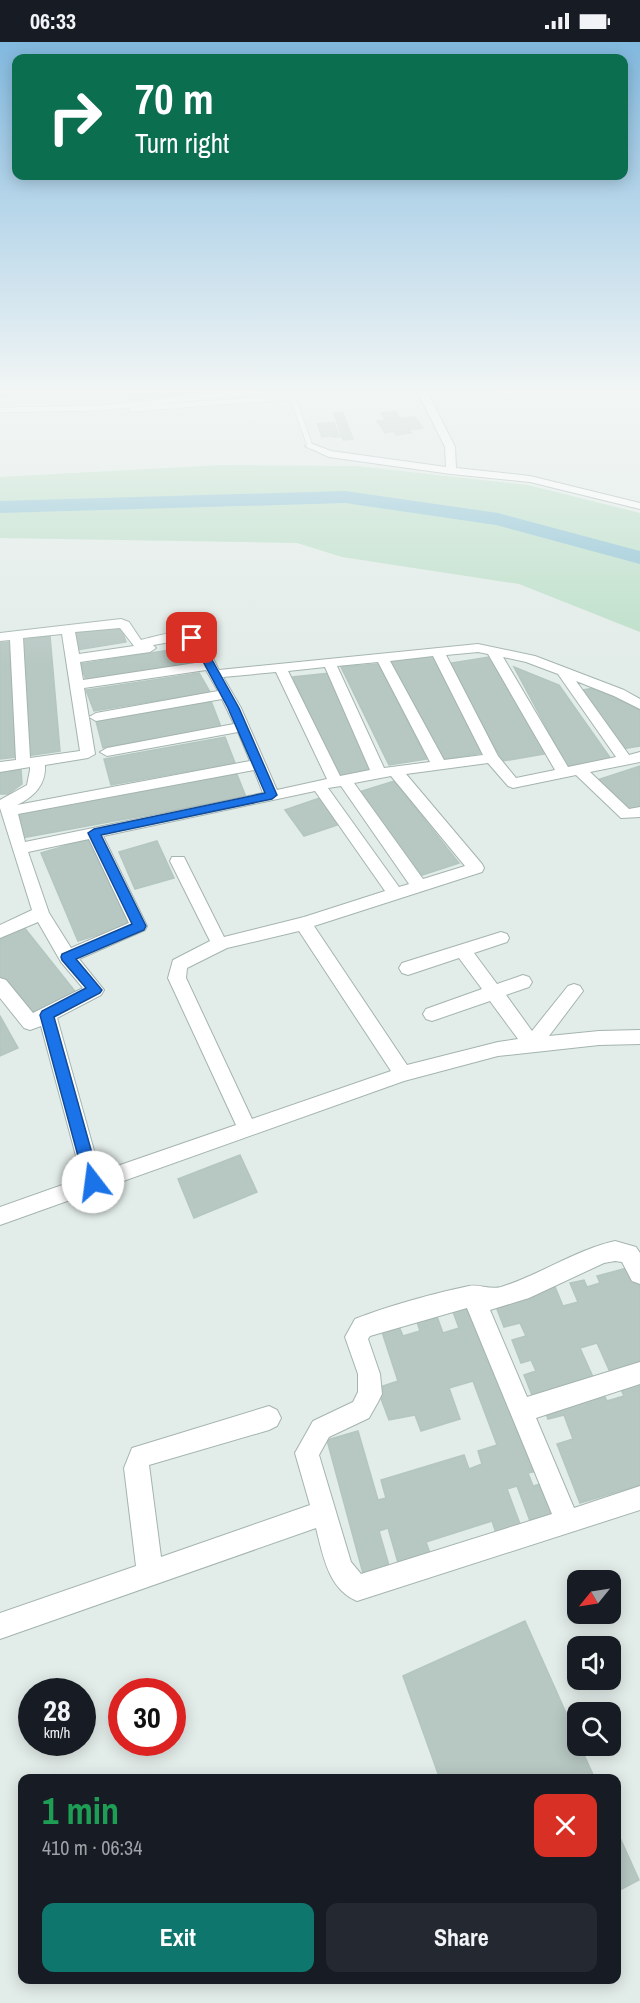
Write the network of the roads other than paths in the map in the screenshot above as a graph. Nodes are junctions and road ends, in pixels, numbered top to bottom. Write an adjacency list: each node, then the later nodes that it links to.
1 (544, 483): 2 (street)
2 (640, 506)
3 (68, 629): 4 (street); 6 (street); 10 (street)
4 (16, 635): 5 (street); 23 (street)
5 (0, 637)
6 (197, 642): 10 (street); 13 (street)
7 (492, 650): 8 (street); 14 (street); 28 (street)
8 (437, 651): 9 (street); 21 (street)
9 (382, 657): 11 (street); 25 (street)
10 (72, 659): 15 (street)
11 (330, 664): 12 (street); 29 (street)
12 (280, 667): 13 (street); 30 (street)
13 (212, 670): 15 (street); 16 (street)
14 (562, 671): 17 (street); 22 (street)
15 (77, 685): 23 (street)
16 (225, 694): 18 (street); 19 (street)
17 (640, 705)
18 (96, 717)
19 (242, 727): 20 (street); 24 (street)
20 (107, 752)
21 (492, 758): 25 (street); 28 (street)
22 (633, 759): 28 (street)
23 (30, 762): 26 (street); 33 (street)
24 (258, 764): 32 (street); 33 (street)
25 (439, 764): 27 (street)
26 (0, 766)
27 (395, 771): 29 (street); 38 (street)
28 (571, 771): 34 (street)
29 (379, 773): 30 (street)
30 (340, 781): 31 (street); 38 (street)
31 (318, 785): 32 (street); 39 (street)
32 (272, 795): 35 (street)
33 (5, 806): 36 (street)
34 (640, 812)
35 (94, 833): 36 (street); 46 (street)
36 (19, 849): 40 (street)
37 (178, 861): 44 (street)
38 (416, 882): 39 (street)
39 (395, 894): 41 (street)
40 (41, 913): 42 (street); 46 (street)
41 (303, 923): 44 (street); 56 (street)
42 (0, 932)
43 (501, 938): 45 (street)
44 (220, 945): 57 (street)
45 (463, 950): 47 (street); 51 (street)
46 (67, 957): 53 (street)
47 (408, 969)
48 (523, 982): 51 (street)
49 (0, 985): 53 (street)
50 (574, 991): 55 (street)
51 (494, 992): 52 (street); 55 (street)
52 (432, 1014)
53 (47, 1015): 58 (street)
54 (640, 1037): 55 (street)
55 (532, 1045): 56 (street)
56 (403, 1074): 57 (street)
57 (247, 1128): 58 (street)
58 (93, 1182): 59 (street)
59 (0, 1216)
60 (640, 1274): 61 (street)
61 (473, 1296): 63 (street); 66 (street)
62 (640, 1373): 63 (street)
63 (521, 1411): 67 (street)
64 (269, 1418): 68 (street)
65 (640, 1498): 67 (street)
66 (323, 1513): 67 (street); 68 (street)
67 (568, 1522)
68 (150, 1573): 69 (street)
69 (0, 1626)

